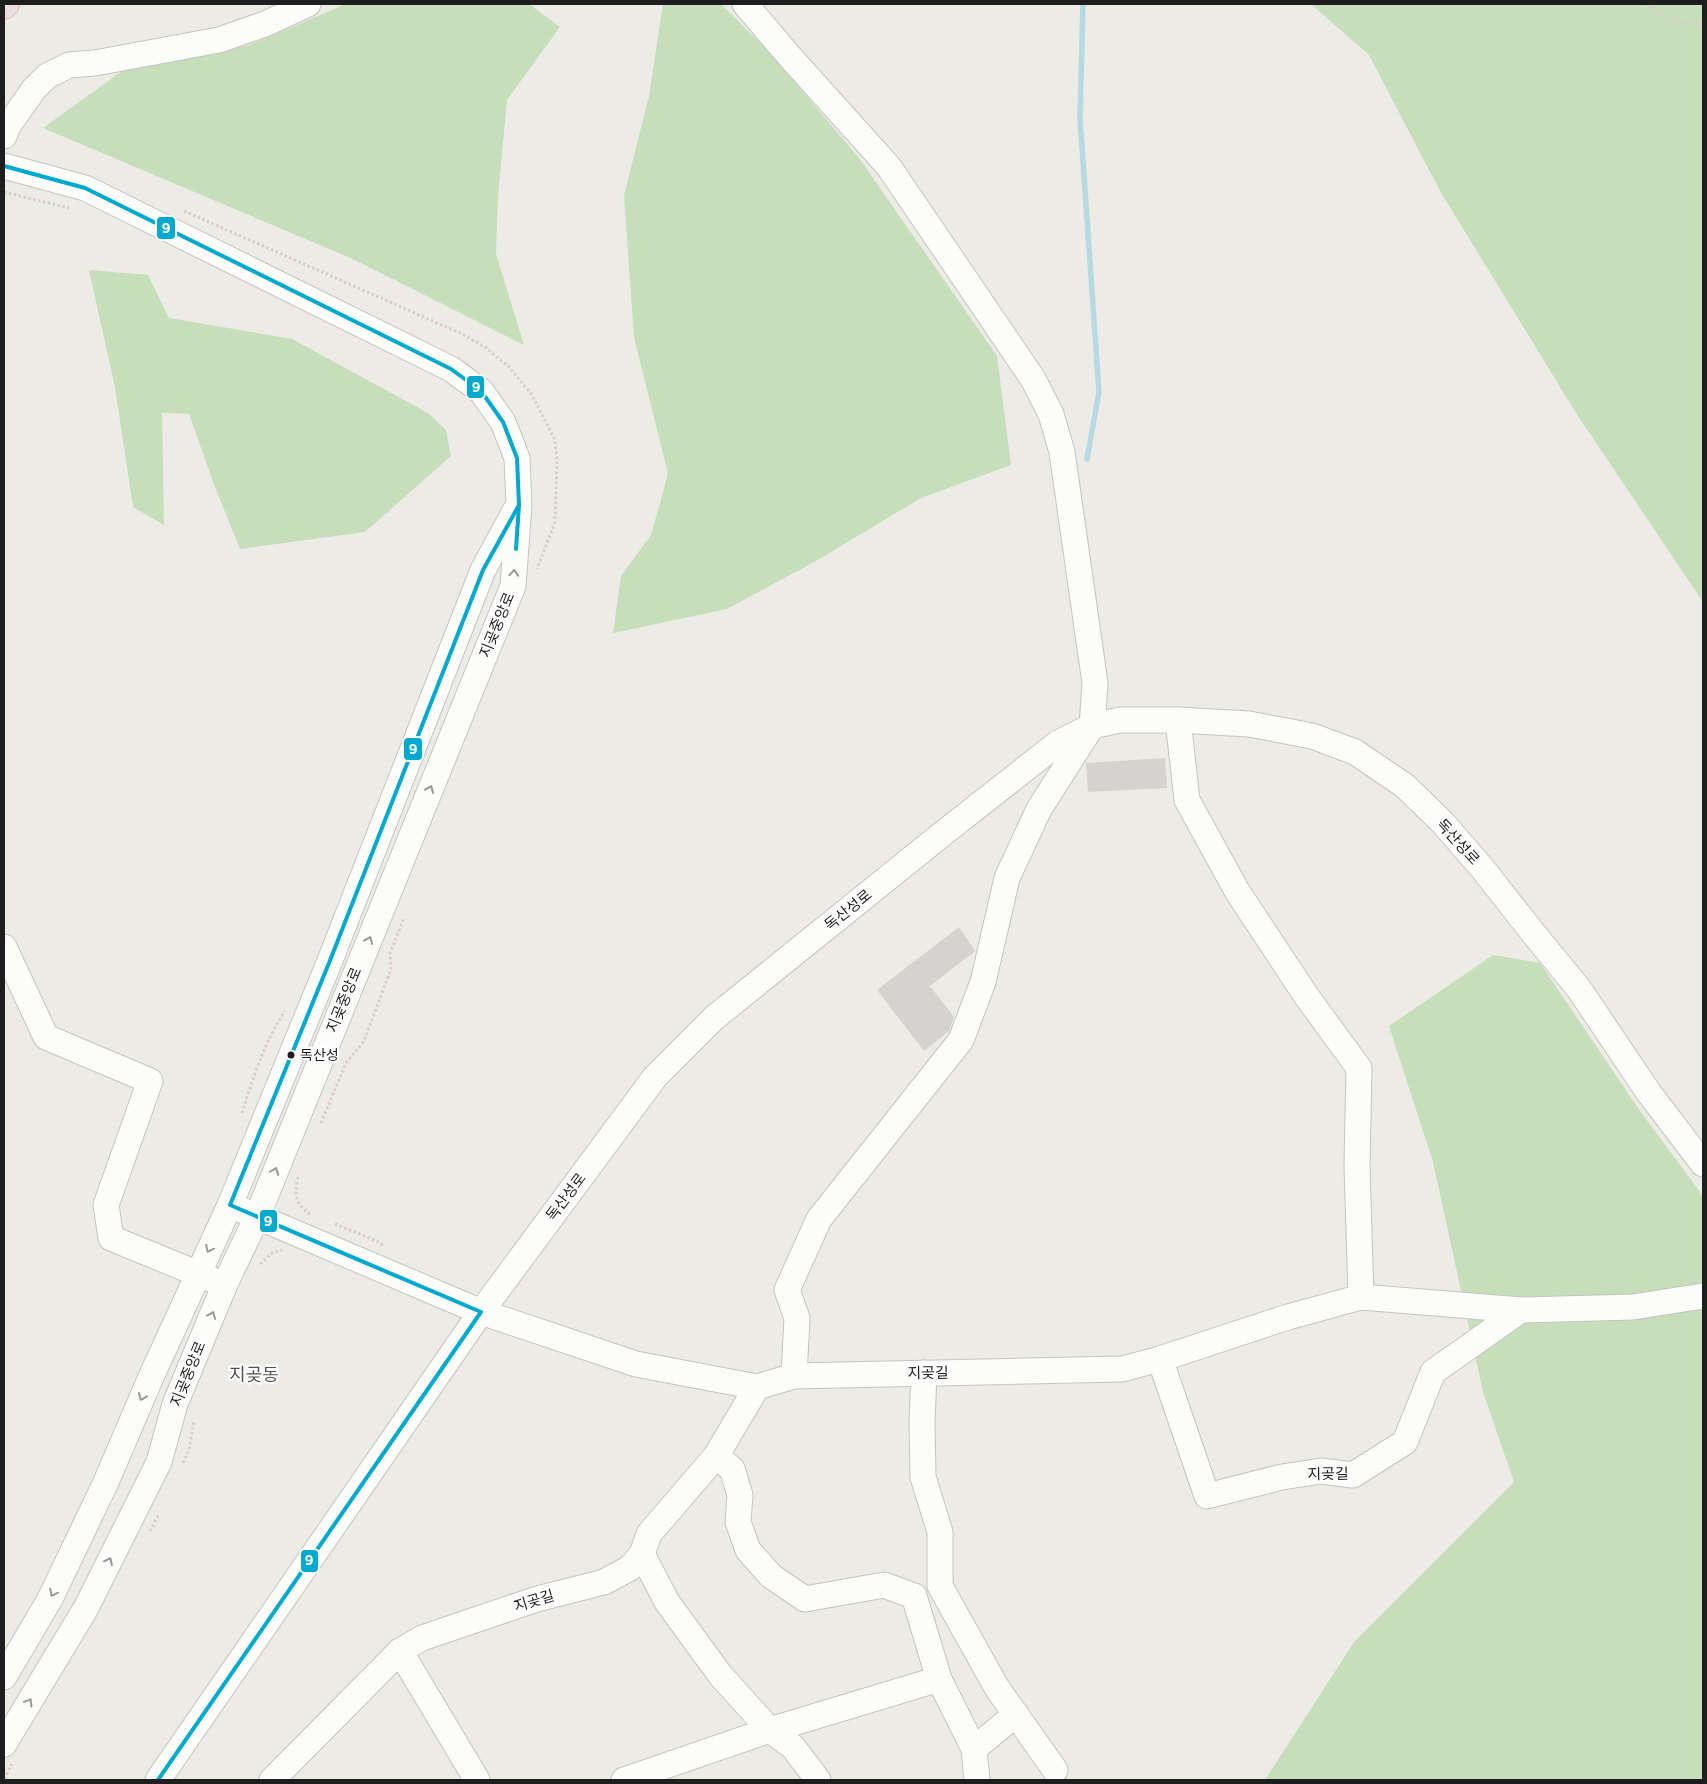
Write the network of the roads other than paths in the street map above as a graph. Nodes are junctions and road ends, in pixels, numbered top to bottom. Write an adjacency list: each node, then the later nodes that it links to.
1 (308, 4): 3 (street)
2 (745, 4): 7 (street)
3 (4, 136)
4 (4, 166): 5 (street)
5 (519, 505): 10 (street, 지곶중앙로); 11 (street, 지곶중앙로, one-way to 5)
6 (1178, 720): 7 (street, 독산성로); 9 (street, 독산성로); 15 (street)
7 (1092, 726): 17 (street, 독산성로); 20 (street)
8 (4, 947): 12 (street)
9 (1703, 1164)
10 (230, 1205): 11 (street, 지곶길); 12 (street, 지곶중앙로, one-way to 12)
11 (257, 1217): 13 (street, 지곶중앙로); 17 (street, 지곶길)
12 (198, 1273): 13 (street); 25 (street, 지곶중앙로, one-way to 25)
13 (225, 1284): 30 (street, 지곶중앙로, one-way to 13)
14 (1703, 1296): 16 (street, 지곶길)
15 (1361, 1297): 16 (street, 지곶길); 18 (street, 지곶길)
16 (1521, 1310): 18 (street, 지곶길)
17 (481, 1312): 21 (street, 지곶길); 32 (street, 독산성로)
18 (1160, 1359): 19 (street, 지곶길)
19 (924, 1373): 20 (street, 지곶길); 27 (street)
20 (794, 1376): 21 (street, 지곶길)
21 (757, 1387): 22 (street, 지곶길)
22 (716, 1456): 23 (street, 지곶길); 26 (street)
23 (642, 1554): 24 (street, 지곶길); 28 (street)
24 (400, 1651): 33 (street, 지곶길); 34 (street)
25 (4, 1677)
26 (939, 1679): 28 (street); 29 (street)
27 (1016, 1714): 29 (street); 31 (street)
28 (770, 1730): 35 (street); 36 (street)
29 (974, 1749): 37 (street)
30 (9, 1753)
31 (1055, 1770)
32 (158, 1780)
33 (272, 1780)
34 (477, 1780)
35 (624, 1780)
36 (818, 1780)
37 (977, 1780)

